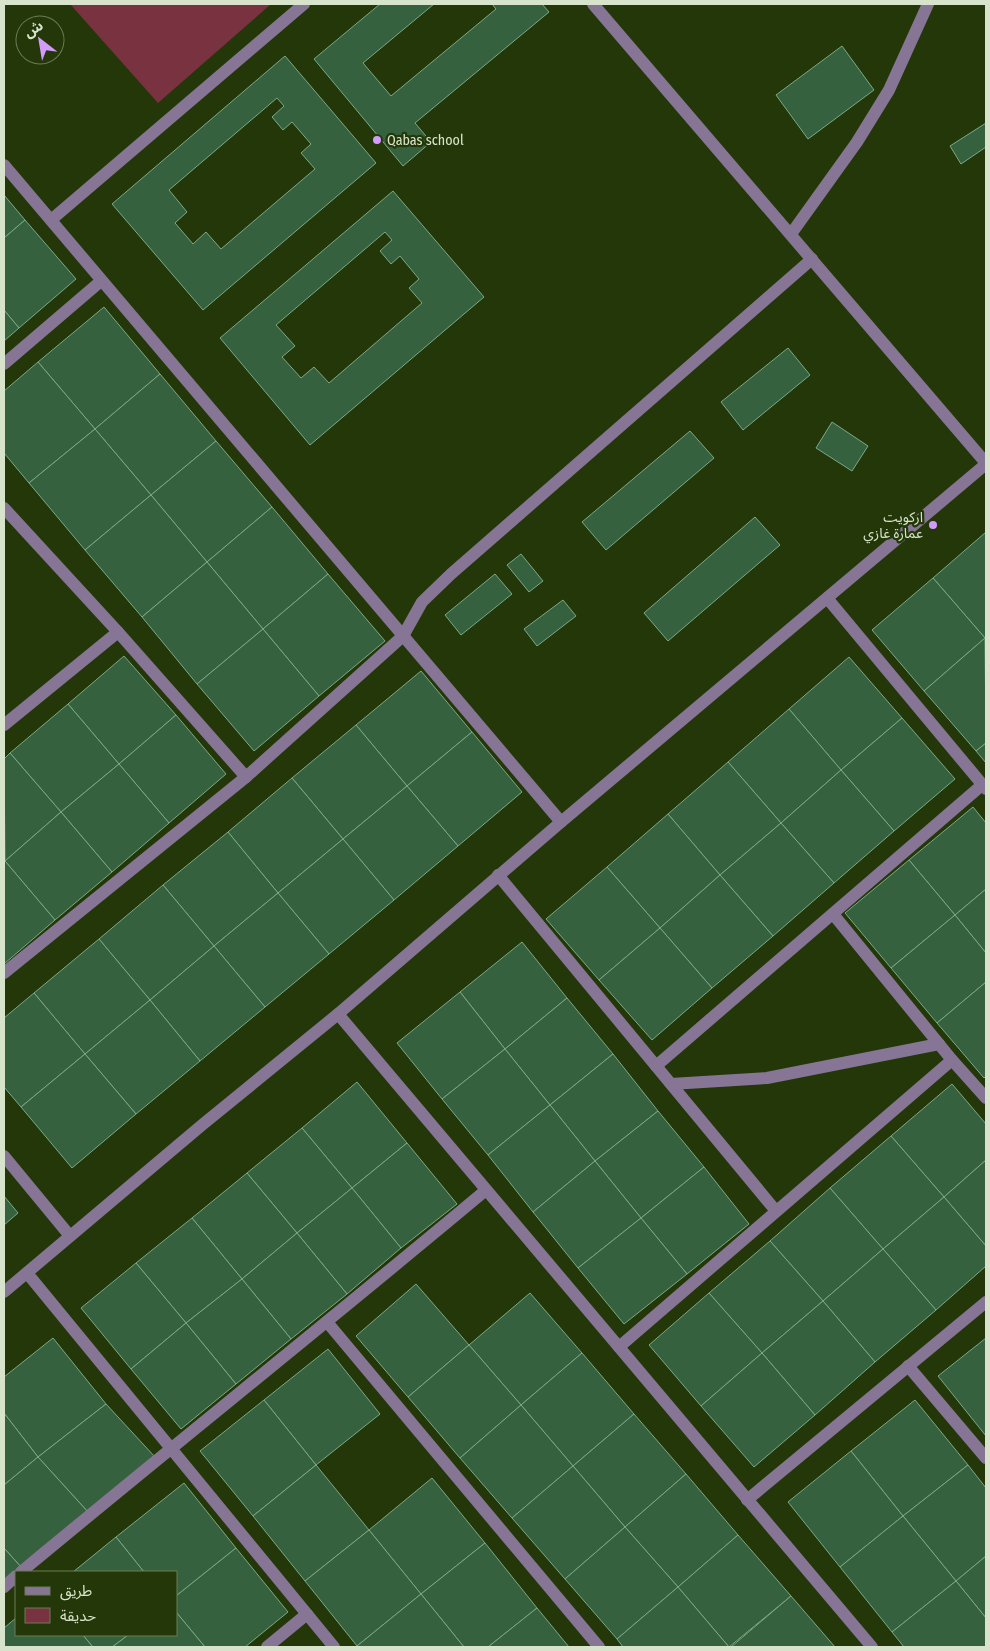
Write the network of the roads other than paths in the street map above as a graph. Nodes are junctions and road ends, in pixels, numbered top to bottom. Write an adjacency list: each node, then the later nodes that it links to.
1 (304, 4): 5 (street)
2 (594, 4): 6 (street)
3 (928, 4): 6 (street)
4 (4, 165): 5 (street)
5 (51, 220): 8 (street)
6 (791, 234): 7 (street)
7 (812, 259): 10 (street); 14 (street)
8 (101, 281): 9 (street); 14 (street)
9 (4, 364)
10 (986, 463): 12 (street)
11 (4, 508): 13 (street)
12 (827, 598): 17 (street); 18 (street)
13 (118, 632): 15 (street); 16 (street)
14 (403, 636): 16 (street); 18 (street)
15 (4, 725)
16 (246, 777): 21 (street)
17 (984, 787): 20 (street)
18 (561, 822): 19 (street)
19 (498, 875): 22 (street); 25 (street)
20 (833, 914): 23 (street); 25 (street)
21 (4, 973)
22 (338, 1014): 29 (street); 31 (street)
23 (939, 1044): 24 (street); 26 (street)
24 (952, 1060): 27 (street); 30 (street)
25 (656, 1066): 26 (street)
26 (671, 1084): 30 (street)
27 (986, 1098)
28 (4, 1156): 31 (street)
29 (486, 1190): 35 (street); 36 (street)
30 (776, 1211): 36 (street)
31 (70, 1236): 32 (street)
32 (27, 1273): 33 (street); 38 (street)
33 (4, 1292)
34 (986, 1302): 37 (street)
35 (327, 1322): 38 (street); 47 (street)
36 (619, 1347): 40 (street)
37 (908, 1366): 39 (street); 40 (street)
38 (170, 1448): 41 (street); 44 (street)
39 (986, 1458)
40 (747, 1500): 48 (street)
41 (22, 1571)
42 (15, 1577): 43 (street)
43 (4, 1586)
44 (307, 1614): 45 (street); 46 (street)
45 (267, 1647)
46 (334, 1647)
47 (599, 1647)
48 (872, 1647)

